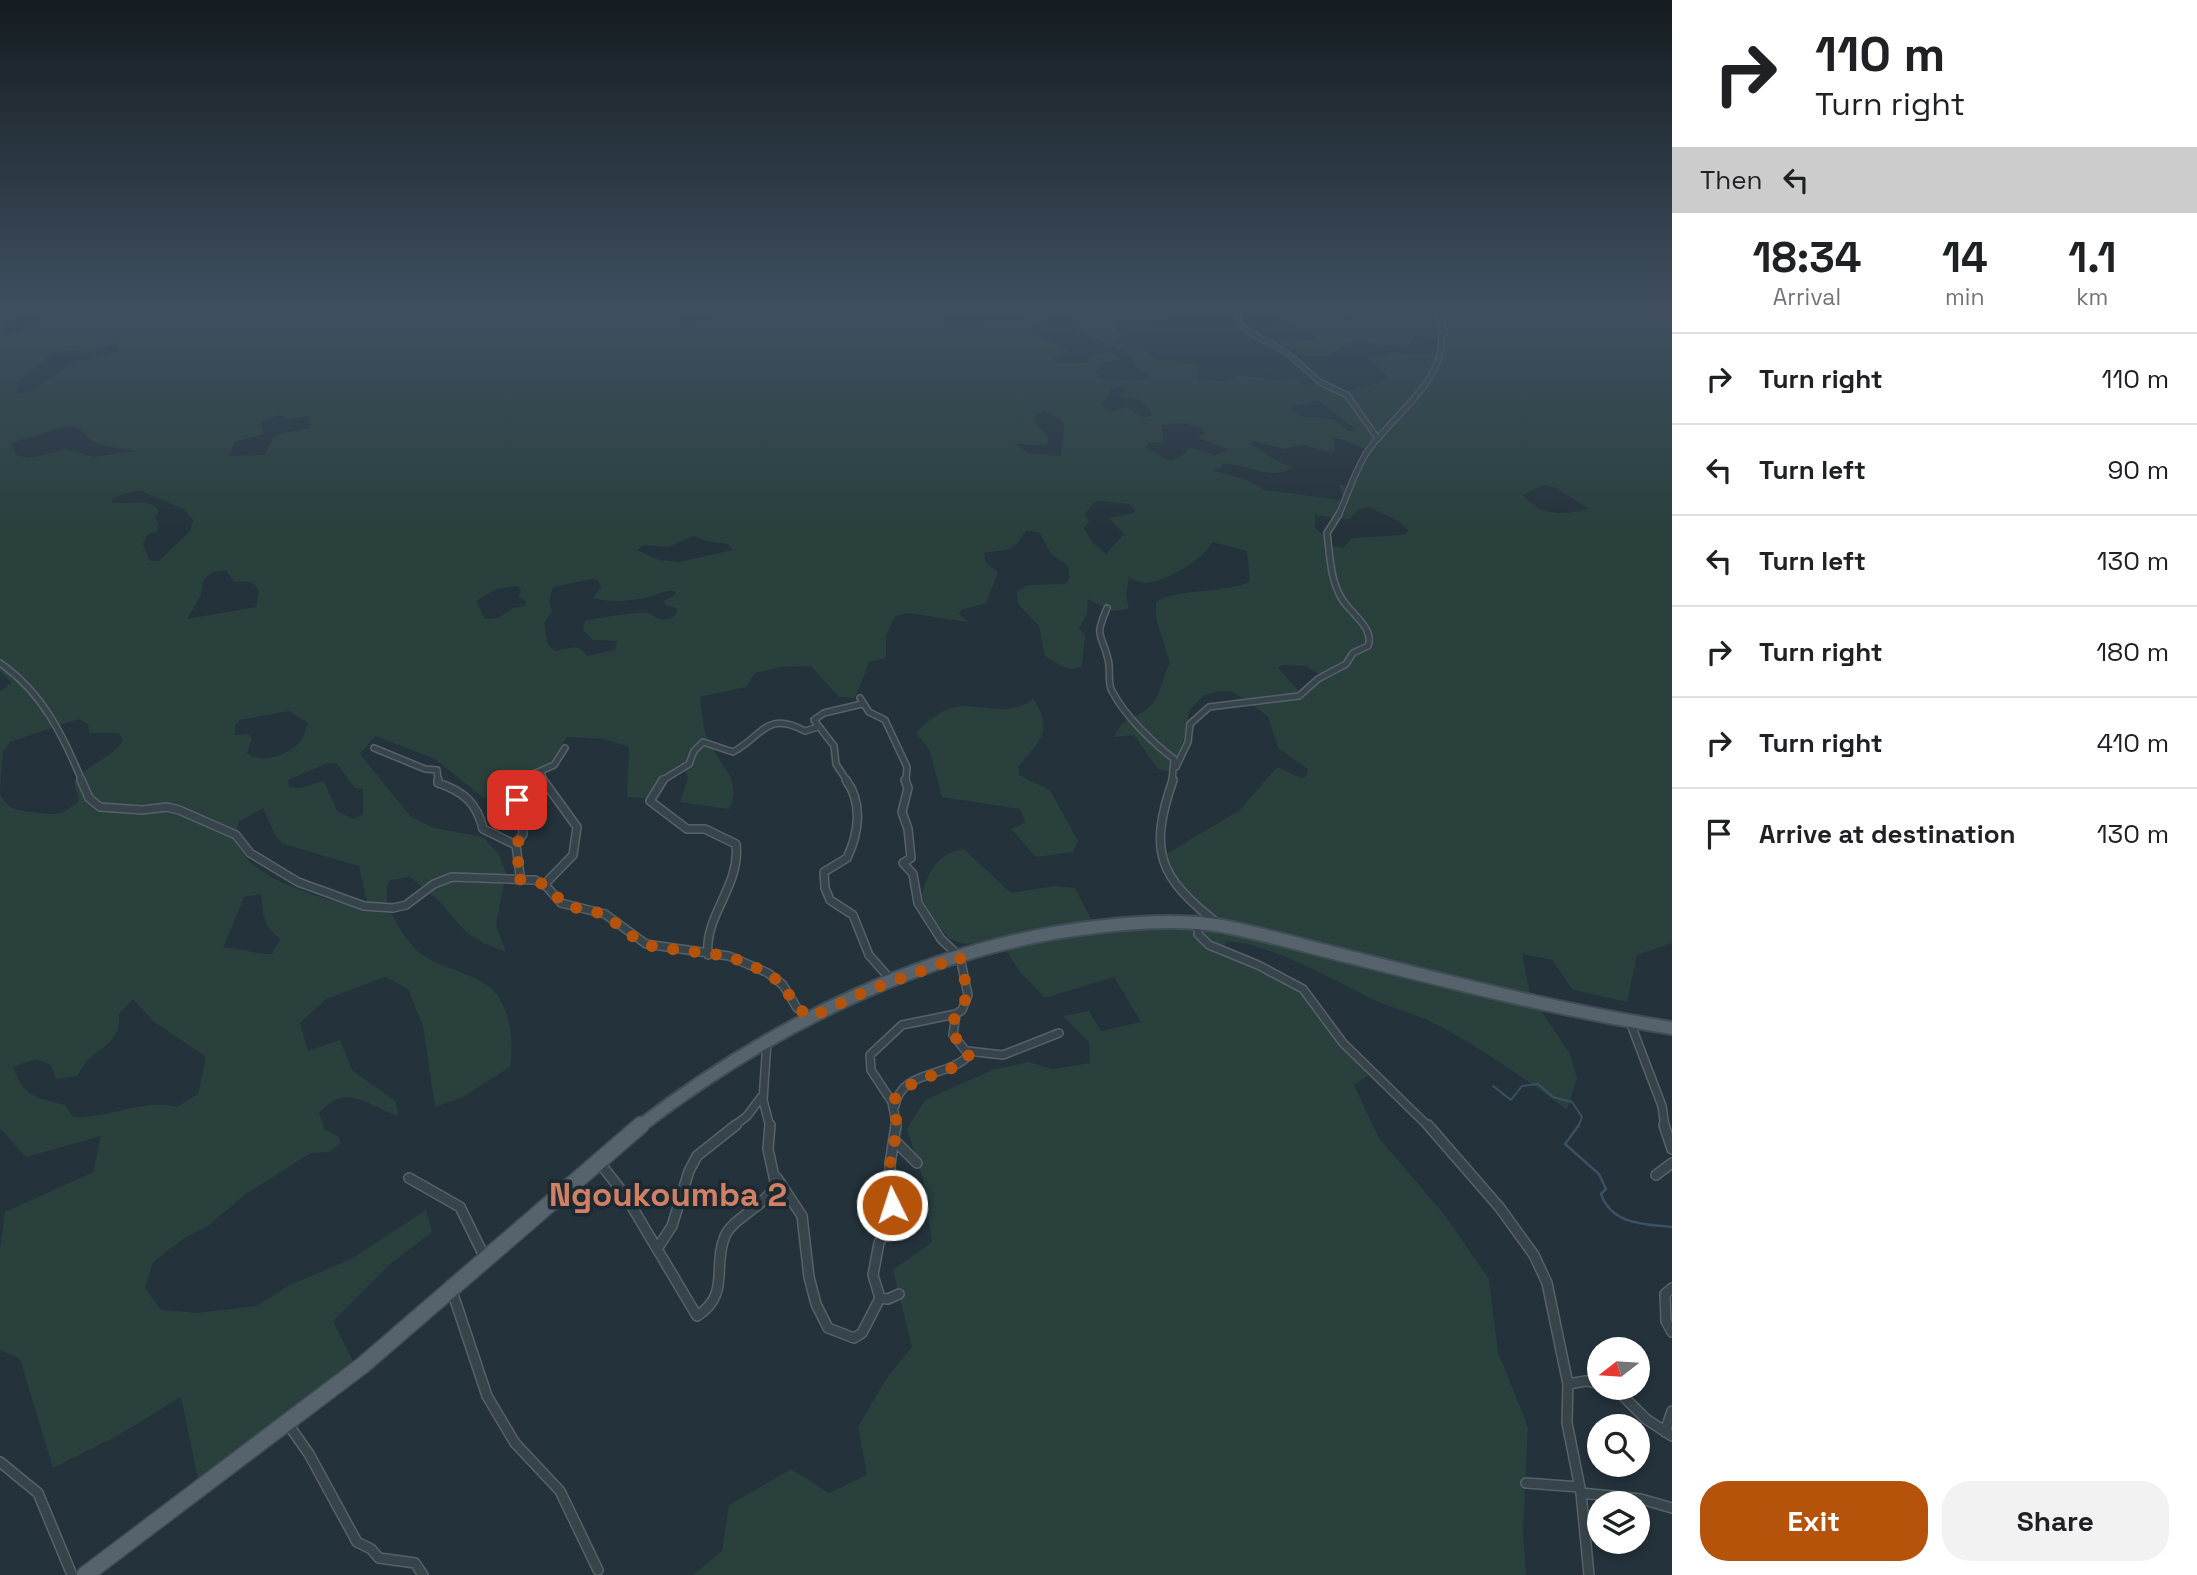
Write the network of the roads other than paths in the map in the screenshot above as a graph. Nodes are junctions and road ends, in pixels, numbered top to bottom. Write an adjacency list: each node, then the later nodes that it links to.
1 (1323, 384): 3 (street)
2 (1426, 384): 3 (street)
3 (1378, 439): 9 (street)
4 (1107, 608): 9 (street)
5 (0, 663): 12 (street)
6 (818, 727): 16 (street); 17 (street); 18 (street)
7 (374, 748): 11 (street)
8 (565, 748): 10 (street)
9 (1177, 767): 15 (street)
10 (541, 773): 11 (street); 13 (street)
11 (516, 845): 12 (street)
12 (517, 879): 13 (street)
13 (544, 885): 16 (street)
14 (1198, 924): 15 (main road); 17 (main road); 44 (street)
15 (1221, 926): 21 (main road)
16 (708, 954): 20 (street)
17 (960, 957): 18 (main road); 19 (street)
18 (892, 981): 20 (main road)
19 (956, 1014): 25 (street); 27 (street)
20 (811, 1017): 24 (main road)
21 (1629, 1021): 22 (main road); 29 (street)
22 (1672, 1028)
23 (1059, 1033): 25 (street)
24 (767, 1041): 26 (street); 30 (main road)
25 (968, 1051): 27 (street)
26 (763, 1094): 34 (street); 36 (street)
27 (895, 1112): 28 (street)
28 (895, 1141): 31 (street); 41 (street)
29 (1672, 1149)
30 (598, 1160): 36 (street); 37 (main road)
31 (917, 1163)
32 (1672, 1163): 33 (street)
33 (1656, 1175)
34 (776, 1176): 36 (street); 41 (street)
35 (409, 1178): 37 (street)
36 (657, 1249)
37 (486, 1259): 39 (main road)
38 (1672, 1288): 42 (street)
39 (451, 1289): 47 (main road); 53 (street)
40 (899, 1294): 41 (street)
41 (880, 1298)
42 (1672, 1332)
43 (1587, 1381): 44 (street)
44 (1568, 1384): 51 (street)
45 (1629, 1400): 48 (street)
46 (1672, 1411): 48 (street)
47 (288, 1424): 55 (main road); 56 (street)
48 (1668, 1434)
49 (0, 1462): 54 (street)
50 (1525, 1483): 51 (street)
51 (1581, 1490): 52 (street); 57 (street)
52 (1672, 1508)
53 (598, 1570)
54 (72, 1575)
55 (85, 1575)
56 (423, 1575)
57 (1589, 1575)

